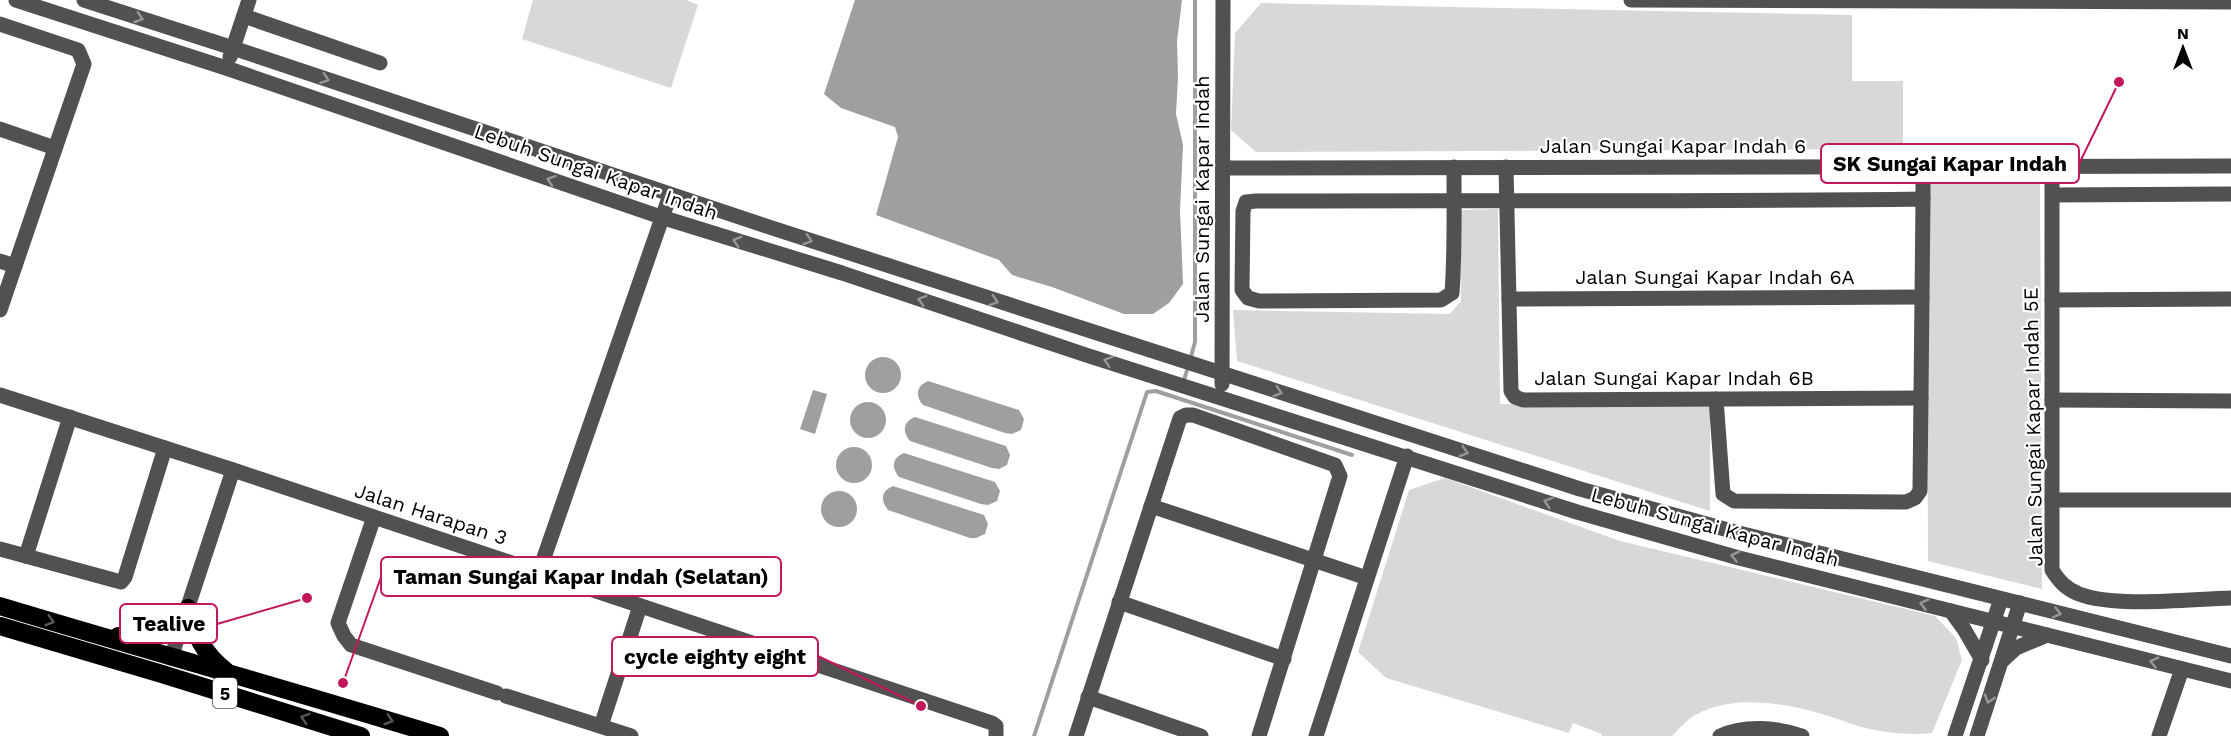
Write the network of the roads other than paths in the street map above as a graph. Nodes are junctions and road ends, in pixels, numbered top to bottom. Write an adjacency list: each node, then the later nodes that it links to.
1 (16, 0): 13 (street, Lebuh Sungai Kapar Indah)
2 (84, 0): 11 (street, Lebuh Sungai Kapar Indah, one-way to 11)
3 (249, 0): 9 (street)
4 (1223, 0): 21 (street, Jalan Sungai Kapar Indah)
5 (1631, 0): 6 (street)
6 (1935, 1): 7 (street)
7 (2048, 1): 8 (street)
8 (2231, 2)
9 (244, 16): 11 (street); 12 (street)
10 (0, 24): 15 (street)
11 (233, 48): 13 (street); 23 (street, Lebuh Sungai Kapar Indah, one-way to 23)
12 (380, 63)
13 (226, 68): 28 (street, Lebuh Sungai Kapar Indah, one-way to 13)
14 (0, 129): 15 (street)
15 (55, 148): 31 (street)
16 (2231, 166): 20 (street, Jalan Sungai Kapar Indah 6)
17 (1454, 167): 18 (street, Jalan Sungai Kapar Indah 6); 21 (street, Jalan Sungai Kapar Indah 6); 26 (street)
18 (1506, 167): 19 (street, Jalan Sungai Kapar Indah 6); 27 (street, Jalan Sungai Kapar Indah 6B)
19 (1923, 167): 20 (street, Jalan Sungai Kapar Indah 6); 25 (street)
20 (2052, 167): 24 (street, Jalan Sungai Kapar Indah 5E)
21 (1223, 168): 38 (street, Jalan Sungai Kapar Indah)
22 (2231, 194): 24 (street)
23 (670, 195): 28 (street); 29 (street, Lebuh Sungai Kapar Indah)
24 (2052, 195): 36 (street, Jalan Sungai Kapar Indah 5E)
25 (1923, 199): 27 (street); 33 (street)
26 (1454, 201): 26 (street); 27 (street)
27 (1507, 201): 34 (street, Jalan Sungai Kapar Indah 6B)
28 (661, 217): 32 (street, Lebuh Sungai Kapar Indah, one-way to 28); 56 (street)
29 (766, 226): 32 (street); 38 (street, Lebuh Sungai Kapar Indah, one-way to 38)
30 (0, 261): 31 (street)
31 (15, 266): 37 (street)
32 (820, 268): 40 (street, Lebuh Sungai Kapar Indah, one-way to 32)
33 (1922, 297): 34 (street, Jalan Sungai Kapar Indah 6A); 41 (street)
34 (1509, 299): 42 (street, Jalan Sungai Kapar Indah 6B)
35 (2231, 299): 36 (street)
36 (2052, 300): 43 (street, Jalan Sungai Kapar Indah 5E)
37 (0, 310)
38 (1223, 374): 40 (street, Jalan Sungai Kapar Indah); 59 (street, Lebuh Sungai Kapar Indah, one-way to 59)
39 (0, 395): 45 (street, Jalan Harapan 3)
40 (1220, 397): 47 (street, Lebuh Sungai Kapar Indah)
41 (1921, 398): 42 (street, Jalan Sungai Kapar Indah 6B); 42 (street)
42 (1716, 399)
43 (2052, 400): 44 (street); 49 (street, Jalan Sungai Kapar Indah 5E)
44 (2231, 401)
45 (70, 417): 46 (street, Jalan Harapan 3); 54 (street)
46 (165, 448): 48 (street, Jalan Harapan 3); 54 (street)
47 (1407, 456): 57 (street); 64 (street, Lebuh Sungai Kapar Indah, one-way to 47)
48 (233, 470): 52 (street, Jalan Harapan 3); 65 (street)
49 (2052, 500): 50 (street); 58 (street, Jalan Sungai Kapar Indah 5E)
50 (2231, 500)
51 (1151, 506): 55 (street); 55 (street); 60 (street)
52 (374, 517): 56 (street, Jalan Harapan 3); 82 (street)
53 (0, 549): 54 (street)
54 (26, 556)
55 (1315, 561): 57 (street); 74 (street)
56 (538, 572): 63 (street, Jalan Harapan 3)
57 (1367, 578): 90 (street)
58 (2231, 598)
59 (2001, 599): 61 (street, Lebuh Sungai Kapar Indah); 66 (street)
60 (1119, 602): 74 (street); 80 (street)
61 (2020, 603): 68 (street); 72 (street, Lebuh Sungai Kapar Indah, one-way to 72)
62 (0, 606): 70 (highway, 5, one-way to 70)
63 (640, 606): 82 (street); 83 (street, Jalan Harapan 3)
64 (1951, 611): 66 (street, Lebuh Sungai Kapar Indah); 75 (street)
65 (187, 612): 70 (highway); 73 (street); 78 (highway)
66 (1994, 622): 68 (street, Lebuh Sungai Kapar Indah); 75 (street)
67 (0, 626): 71 (highway, 5)
68 (2013, 626): 69 (street, Lebuh Sungai Kapar Indah); 76 (street)
69 (2047, 635): 76 (street); 77 (street, Lebuh Sungai Kapar Indah, one-way to 69)
70 (101, 637): 73 (highway, 5)
71 (88, 654): 73 (street); 81 (highway, 5)
72 (2231, 657)
73 (171, 658): 78 (highway, 5); 81 (street)
74 (1284, 659): 89 (street)
75 (1982, 660): 93 (street)
76 (2001, 663): 94 (street, one-way to 94)
77 (2182, 669): 79 (street, Lebuh Sungai Kapar Indah); 95 (street)
78 (232, 675): 85 (highway, 5, one-way to 85)
79 (2231, 681)
80 (1088, 697): 87 (street); 88 (street)
81 (278, 710): 84 (highway, 5, one-way to 81)
82 (601, 726): 86 (street)
83 (994, 729)
84 (361, 736)
85 (440, 736)
86 (631, 736)
87 (1076, 736)
88 (1201, 736)
89 (1260, 736)
90 (1316, 736)
91 (1720, 736): 92 (street)
92 (1802, 736)
93 (1955, 736)
94 (1977, 736)
95 (2159, 736)

